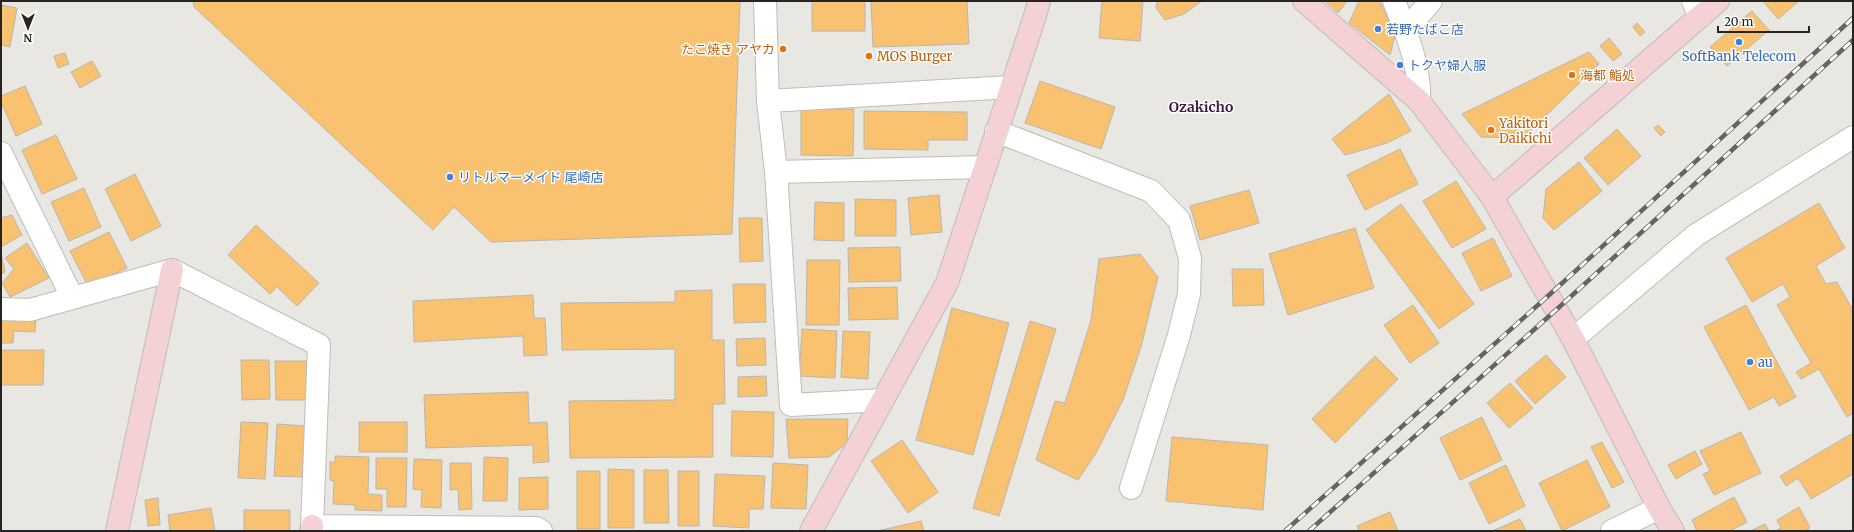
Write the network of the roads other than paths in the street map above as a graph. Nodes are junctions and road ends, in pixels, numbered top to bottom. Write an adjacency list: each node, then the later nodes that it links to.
1 (765, 1): 10 (street)
2 (1039, 1): 9 (street)
3 (1304, 1): 11 (street)
4 (1394, 1): 8 (street)
5 (1431, 1): 8 (street)
6 (1718, 1): 7 (street)
7 (1697, 9): 17 (street)
8 (1406, 30): 11 (street)
9 (1011, 87): 10 (street); 12 (street)
10 (768, 101): 16 (street)
11 (1419, 101): 17 (street)
12 (996, 131): 15 (street); 23 (street)
13 (1853, 137): 21 (street)
14 (1, 153): 19 (street)
15 (985, 167): 16 (street); 22 (street)
16 (776, 172): 22 (street)
17 (1492, 197): 21 (street)
18 (172, 270): 19 (street); 25 (street); 26 (street)
19 (72, 298): 20 (street)
20 (1, 310)
21 (1573, 339): 24 (street)
22 (883, 400): 28 (street)
23 (1131, 488)
24 (1659, 508): 29 (street); 30 (street)
25 (312, 528): 27 (street)
26 (117, 531)
27 (541, 531)
28 (811, 531)
29 (1612, 531)
30 (1672, 531)

